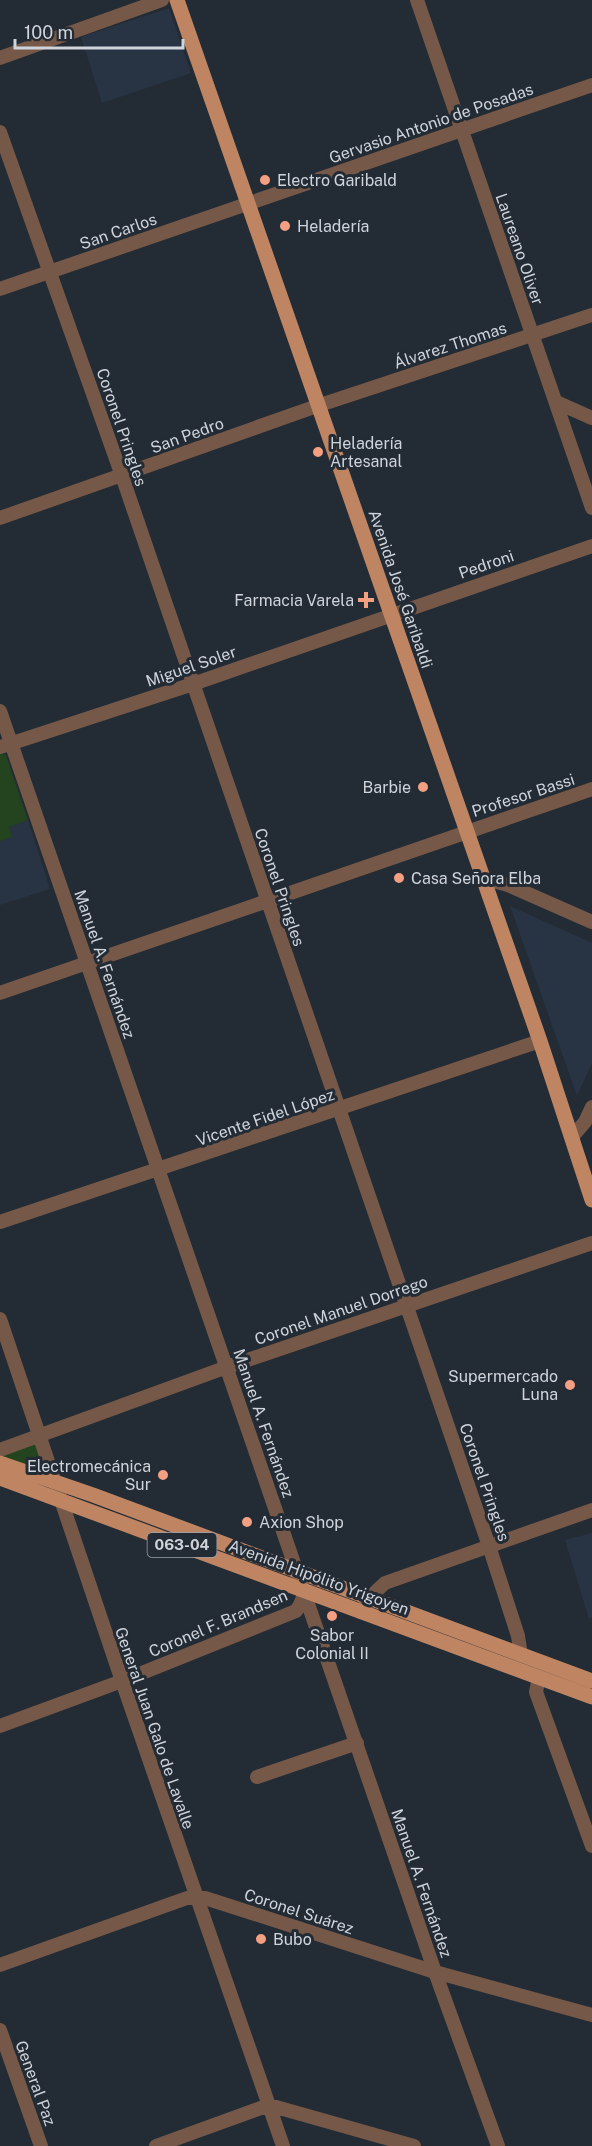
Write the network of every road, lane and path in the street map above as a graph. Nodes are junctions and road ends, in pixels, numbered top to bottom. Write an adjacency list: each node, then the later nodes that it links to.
1 (162, 0): 4 (street)
2 (177, 0): 8 (main road, Avenida José Garibaldi)
3 (417, 0): 6 (street, Laureano Oliver)
4 (0, 58)
5 (592, 85): 6 (street, Gervasio Antonio de Posadas)
6 (462, 130): 8 (street, Gervasio Antonio de Posadas); 12 (street, Laureano Oliver)
7 (0, 132): 9 (street, Coronel Pringles)
8 (247, 203): 9 (street, San Carlos); 14 (main road, Avenida José Garibaldi)
9 (50, 272): 10 (street, San Carlos); 16 (street, Coronel Pringles)
10 (0, 289)
11 (592, 315): 12 (street, Álvarez Thomas)
12 (533, 336): 13 (street, Laureano Oliver); 14 (street, Álvarez Thomas)
13 (556, 402): 15 (street); 17 (street, Laureano Oliver)
14 (317, 406): 16 (street, San Pedro); 20 (main road, Avenida José Garibaldi)
15 (592, 418)
16 (122, 476): 18 (street, San Pedro); 21 (street, Coronel Pringles)
17 (592, 508)
18 (0, 518)
19 (592, 546): 20 (street, Pedroni)
20 (391, 614): 21 (street, Miguel Soler); 25 (main road, Avenida José Garibaldi)
21 (193, 684): 23 (street, Miguel Soler); 27 (street, Coronel Pringles)
22 (0, 711): 23 (street, Manuel A. Fernández)
23 (5, 745): 29 (street, Manuel A. Fernández)
24 (592, 789): 25 (street, Profesor Bassi)
25 (465, 831): 26 (main road, Avenida José Garibaldi); 27 (street, Profesor Bassi)
26 (482, 878): 28 (street); 31 (main road, Avenida José Garibaldi)
27 (267, 900): 29 (street, Profesor Bassi); 33 (street, Coronel Pringles)
28 (592, 922)
29 (87, 964): 30 (street, Profesor Bassi); 35 (street, Manuel A. Fernández)
30 (0, 993)
31 (540, 1041): 33 (street, Vicente Fidel López); 34 (main road, Avenida José Garibaldi)
32 (592, 1107): 34 (street)
33 (339, 1109): 35 (street, Vicente Fidel López); 39 (street, Coronel Pringles)
34 (572, 1137): 36 (main road, Avenida José Garibaldi)
35 (159, 1170): 37 (street, Vicente Fidel López); 41 (street, Manuel A. Fernández)
36 (591, 1193)
37 (0, 1222)
38 (592, 1243): 39 (street, Coronel Manuel Dorrego)
39 (407, 1305): 41 (street, Coronel Manuel Dorrego); 49 (street, Coronel Pringles)
40 (0, 1319): 42 (street, General Juan Galo de Lavalle)
41 (227, 1367): 42 (street, Coronel Manuel Dorrego); 50 (street, Manuel A. Fernández)
42 (39, 1435): 43 (street, Coronel Manuel Dorrego); 46 (street, General Juan Galo de Lavalle)
43 (0, 1450)
44 (0, 1463): 46 (main road, Avenida Hipólito Yrigoyen / 063-04)
45 (0, 1478): 47 (main road, Avenida Hipólito Yrigoyen / 063-04)
46 (54, 1482): 47 (street, General Juan Galo de Lavalle); 50 (main road, Avenida Hipólito Yrigoyen / 063-04)
47 (60, 1500): 51 (main road, Avenida Hipólito Yrigoyen / 063-04); 56 (street, General Juan Galo de Lavalle)
48 (592, 1510): 49 (street)
49 (489, 1545): 52 (street); 54 (street, Coronel Pringles)
50 (298, 1571): 51 (street, Manuel A. Fernández); 52 (main road, Avenida Hipólito Yrigoyen / 063-04)
51 (305, 1592): 53 (main road, Avenida Hipólito Yrigoyen / 063-04); 56 (street, Coronel F. Brandsen); 60 (street, Manuel A. Fernández)
52 (370, 1597): 53 (street); 54 (main road, Avenida Hipólito Yrigoyen / 063-04)
53 (361, 1612): 55 (main road, Avenida Hipólito Yrigoyen / 063-04)
54 (521, 1655): 57 (main road, Avenida Hipólito Yrigoyen / 063-04)
55 (539, 1677): 58 (main road, Avenida Hipólito Yrigoyen / 063-04); 62 (street)
56 (122, 1681): 59 (street, Coronel F. Brandsen); 63 (street, General Juan Galo de Lavalle)
57 (592, 1681)
58 (592, 1697)
59 (0, 1726)
60 (357, 1743): 61 (street); 65 (street, Manuel A. Fernández)
61 (257, 1778)
62 (592, 1846)
63 (196, 1897): 64 (street); 65 (street, Coronel Suárez); 68 (street, General Juan Galo de Lavalle)
64 (0, 1965)
65 (435, 1972): 66 (street, Coronel Suárez); 73 (street, Manuel A. Fernández)
66 (592, 2015)
67 (0, 2030): 69 (street, General Paz)
68 (269, 2106): 70 (street); 71 (street, General Juan Galo de Lavalle); 72 (street)
69 (41, 2146)
70 (156, 2146)
71 (283, 2146)
72 (414, 2146)
73 (498, 2146)

